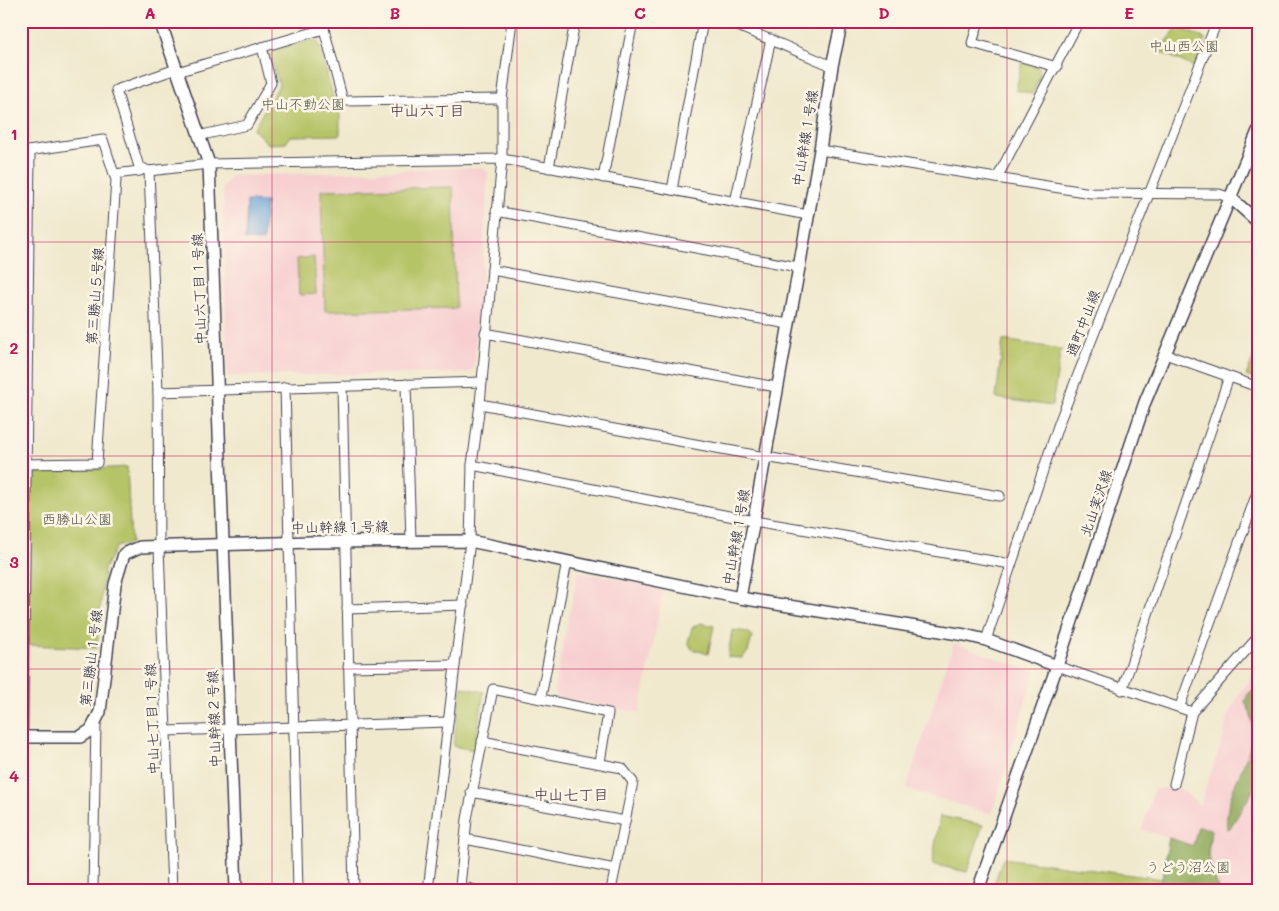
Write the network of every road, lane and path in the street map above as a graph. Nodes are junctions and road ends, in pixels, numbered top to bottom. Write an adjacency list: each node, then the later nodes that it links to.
1 (160, 21): 16 (street, 中山六丁目１号線)
2 (512, 21): 17 (street)
3 (575, 21): 24 (street)
4 (634, 21): 27 (street)
5 (703, 21): 29 (street)
6 (726, 21): 12 (street)
7 (842, 21): 14 (street, 中山幹線１号線)
8 (979, 21): 15 (street)
9 (1079, 21): 15 (street)
10 (1217, 21): 30 (street, 通町中山線)
11 (323, 25): 13 (street); 17 (street)
12 (771, 40): 14 (street); 32 (street)
13 (262, 47): 16 (street); 19 (street)
14 (832, 66): 20 (street, 中山幹線１号線)
15 (1057, 67): 28 (street)
16 (176, 71): 19 (street, 中山六丁目１号線); 25 (street)
17 (502, 100): 22 (street)
18 (1258, 131): 31 (street, 北山実沢線)
19 (198, 136): 23 (street, 中山六丁目１号線)
20 (820, 150): 28 (street); 34 (street, 中山幹線１号線)
21 (26, 152): 26 (street, 第三勝山５号線); 52 (street)
22 (502, 159): 23 (street); 24 (street); 33 (street)
23 (209, 164): 25 (street); 48 (street, 中山六丁目１号線)
24 (549, 168): 27 (street)
25 (146, 170): 26 (street); 49 (street, 中山七丁目１号線)
26 (114, 174): 52 (street, 第三勝山５号線)
27 (603, 178): 29 (street)
28 (997, 178): 30 (street)
29 (672, 190): 32 (street)
30 (1149, 192): 31 (street); 64 (street, 通町中山線)
31 (1231, 198): 35 (street); 40 (street, 北山実沢線)
32 (735, 202): 34 (street)
33 (496, 211): 36 (street); 37 (street)
34 (808, 215): 36 (street, 中山幹線１号線)
35 (1258, 222)
36 (798, 267): 38 (street, 中山幹線１号線)
37 (492, 270): 38 (street); 39 (street)
38 (788, 324): 47 (street, 中山幹線１号線)
39 (485, 333): 42 (street); 47 (street)
40 (1165, 354): 41 (street); 71 (street, 北山実沢線)
41 (1229, 377): 46 (street); 73 (street)
42 (482, 382): 43 (street); 50 (street)
43 (406, 384): 44 (street); 57 (street)
44 (342, 386): 45 (street); 59 (street)
45 (285, 387): 48 (street); 60 (street)
46 (1258, 387)
47 (776, 388): 51 (street, 中山幹線１号線)
48 (218, 389): 49 (street); 61 (street, 中山六丁目１号線)
49 (158, 392): 62 (street, 中山七丁目１号線)
50 (480, 404): 51 (street); 53 (street)
51 (765, 456): 55 (street); 56 (street, 中山幹線１号線)
52 (23, 464): 83 (street)
53 (472, 465): 56 (street); 58 (street)
54 (1258, 490): 75 (street)
55 (1000, 496)
56 (754, 521): 64 (street); 65 (street, 中山幹線１号線)
57 (411, 540): 58 (street, 中山幹線１号線); 59 (street, 中山幹線１号線)
58 (470, 541): 63 (street, 中山幹線１号線); 66 (street)
59 (345, 542): 60 (street, 中山幹線１号線); 67 (street)
60 (288, 543): 61 (street, 中山幹線１号線); 81 (street)
61 (222, 546): 62 (street, 中山幹線１号線); 80 (street, 中山幹線２号線)
62 (159, 548): 77 (street, 第三勝山１号線); 82 (street, 中山七丁目１号線)
63 (568, 562): 65 (street, 中山幹線１号線); 74 (street)
64 (1011, 564): 69 (street, 通町中山線)
65 (740, 598): 69 (street)
66 (463, 605): 67 (street); 70 (street)
67 (347, 608): 72 (street)
68 (1258, 637): 76 (street)
69 (986, 640): 71 (street)
70 (455, 665): 72 (street); 78 (street)
71 (1057, 666): 73 (street); 100 (street, 北山実沢線)
72 (348, 667): 79 (street)
73 (1122, 690): 75 (street)
74 (541, 697): 84 (street); 85 (street)
75 (1180, 706): 76 (street)
76 (1192, 712): 86 (street)
77 (96, 721): 83 (street, 第三勝山１号線); 92 (street)
78 (448, 722): 79 (street); 97 (street)
79 (350, 726): 81 (street); 96 (street)
80 (229, 729): 81 (street); 82 (street); 94 (street, 中山幹線２号線)
81 (293, 729): 95 (street)
82 (166, 731): 93 (street, 中山七丁目１号線)
83 (22, 737): 91 (street)
84 (482, 740): 85 (street); 87 (street)
85 (600, 762): 88 (street)
86 (1174, 784)
87 (471, 792): 88 (street); 89 (street)
88 (625, 821): 90 (street)
89 (465, 839): 90 (street); 98 (street)
90 (615, 869): 99 (street)
91 (22, 890)
92 (93, 890)
93 (172, 890)
94 (236, 890)
95 (298, 890)
96 (354, 890)
97 (428, 890)
98 (476, 890)
99 (611, 890)
100 (978, 890)

